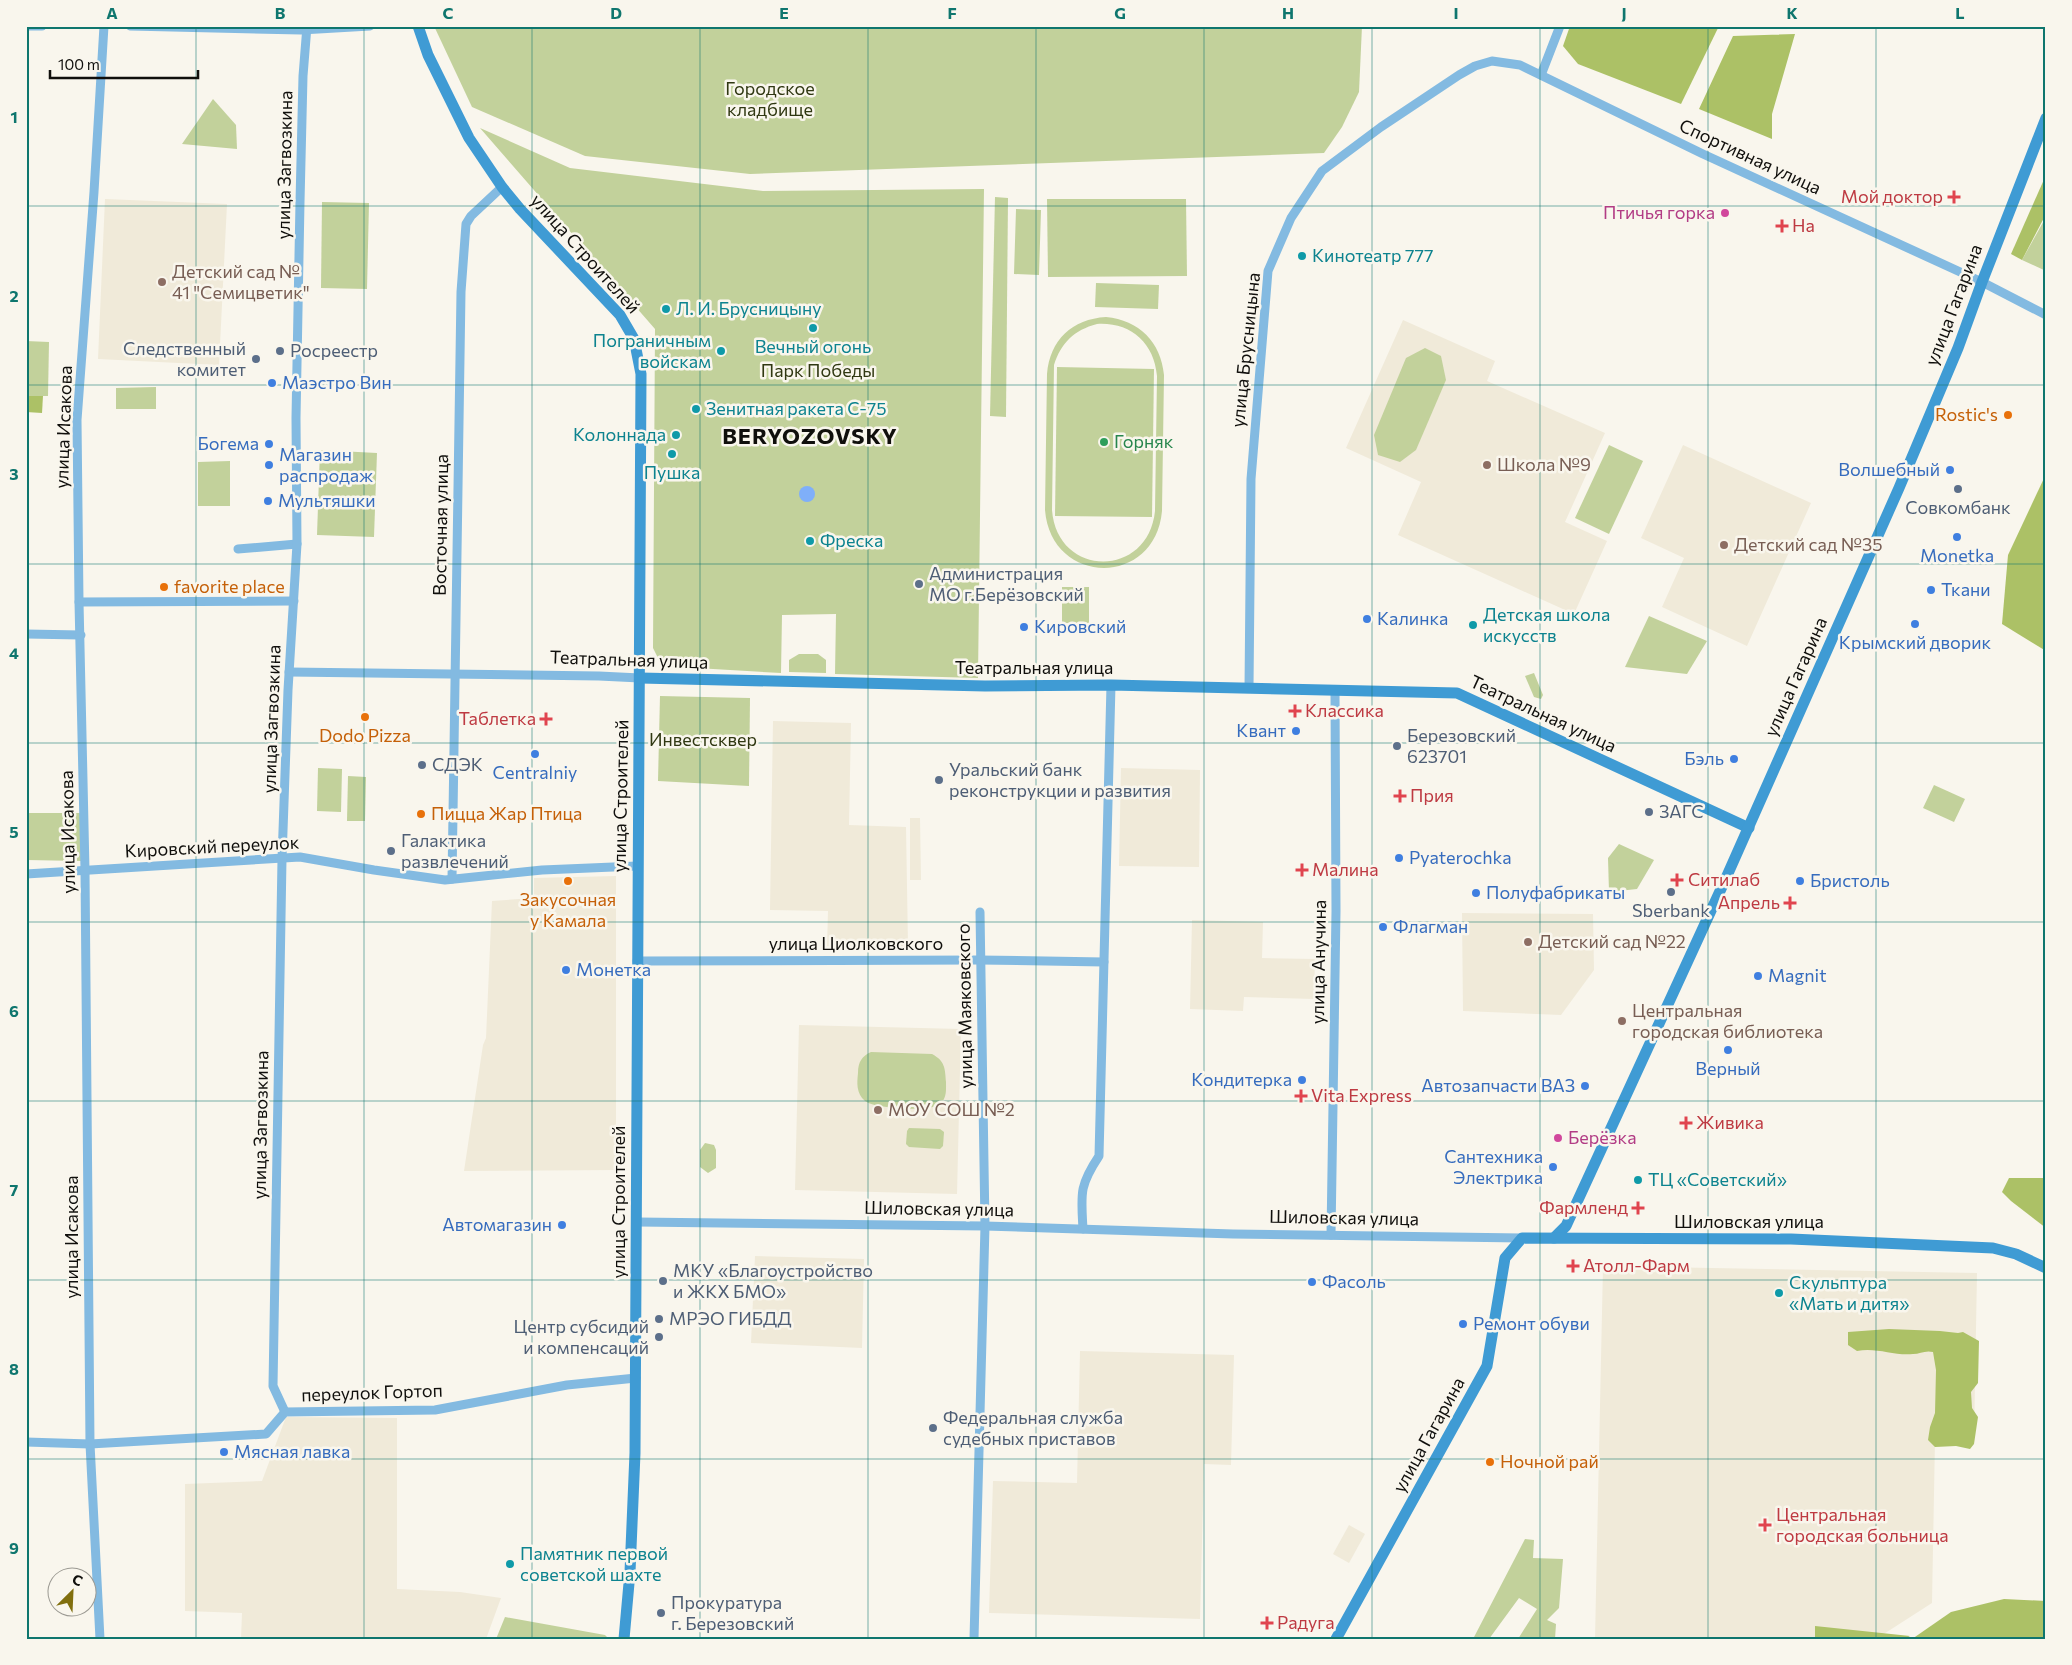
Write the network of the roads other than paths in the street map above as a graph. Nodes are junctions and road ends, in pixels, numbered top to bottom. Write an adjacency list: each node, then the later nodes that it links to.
1 (26, 26): 2 (street)
2 (42, 26)
3 (104, 26): 18 (street, улица Исакова)
4 (130, 26): 8 (street)
5 (370, 26): 8 (street)
6 (418, 26): 12 (street, улица Строителей)
7 (1560, 26): 10 (street)
8 (307, 28): 15 (street, улица Загвозкина)
9 (1492, 61): 10 (street, Спортивная улица); 25 (street, улица Брусницына)
10 (1541, 75): 13 (street, Спортивная улица)
11 (2046, 118): 13 (street, улица Гагарина)
12 (502, 187): 22 (street, Восточная улица); 23 (street, улица Строителей)
13 (1982, 282): 14 (street, Спортивная улица); 27 (street, улица Гагарина)
14 (2046, 315)
15 (297, 544): 16 (street); 17 (street, улица Загвозкина)
16 (238, 549)
17 (294, 601): 18 (street); 21 (street, улица Загвозкина)
18 (79, 602): 20 (street, улица Исакова)
19 (26, 634): 20 (street)
20 (81, 635): 30 (street, улица Исакова)
21 (289, 672): 22 (street, Театральная улица); 28 (street, улица Загвозкина)
22 (455, 674): 23 (street, Театральная улица); 32 (street, Восточная улица)
23 (640, 678): 24 (street, Театральная улица); 29 (street, улица Строителей)
24 (1111, 685): 25 (street, Театральная улица); 36 (street)
25 (1249, 688): 26 (street, Театральная улица)
26 (1335, 690): 27 (street, Театральная улица); 40 (street, улица Анучина)
27 (1748, 828): 42 (street, улица Гагарина)
28 (282, 859): 30 (street, Кировский переулок); 32 (street, Кировский переулок); 45 (street, улица Загвозкина)
29 (637, 866): 32 (street, Кировский переулок); 35 (street, улица Строителей)
30 (86, 870): 31 (street, Кировский переулок); 47 (street, улица Исакова)
31 (26, 874)
32 (452, 879)
33 (980, 912): 34 (street, улица Маяковского)
34 (979, 960): 35 (street, улица Циолковского); 36 (street, улица Циолковского); 38 (street, улица Маяковского)
35 (637, 961): 37 (street, улица Строителей)
36 (1104, 962): 39 (street)
37 (638, 1222): 38 (street, Шиловская улица); 44 (street, улица Строителей)
38 (985, 1226): 39 (street, Шиловская улица); 50 (street, улица Маяковского)
39 (1083, 1229): 40 (street, Шиловская улица)
40 (1331, 1235): 41 (street, Шиловская улица)
41 (1522, 1238): 42 (street, Шиловская улица); 51 (street, улица Гагарина)
42 (1554, 1238): 43 (street, Шиловская улица)
43 (2046, 1268)
44 (636, 1378): 45 (street, переулок Гортоп); 49 (street, улица Строителей)
45 (285, 1412): 47 (street, переулок Гортоп)
46 (26, 1442): 47 (street, переулок Гортоп)
47 (90, 1444): 48 (street, улица Исакова)
48 (100, 1639)
49 (624, 1639)
50 (974, 1639)
51 (1336, 1639)

